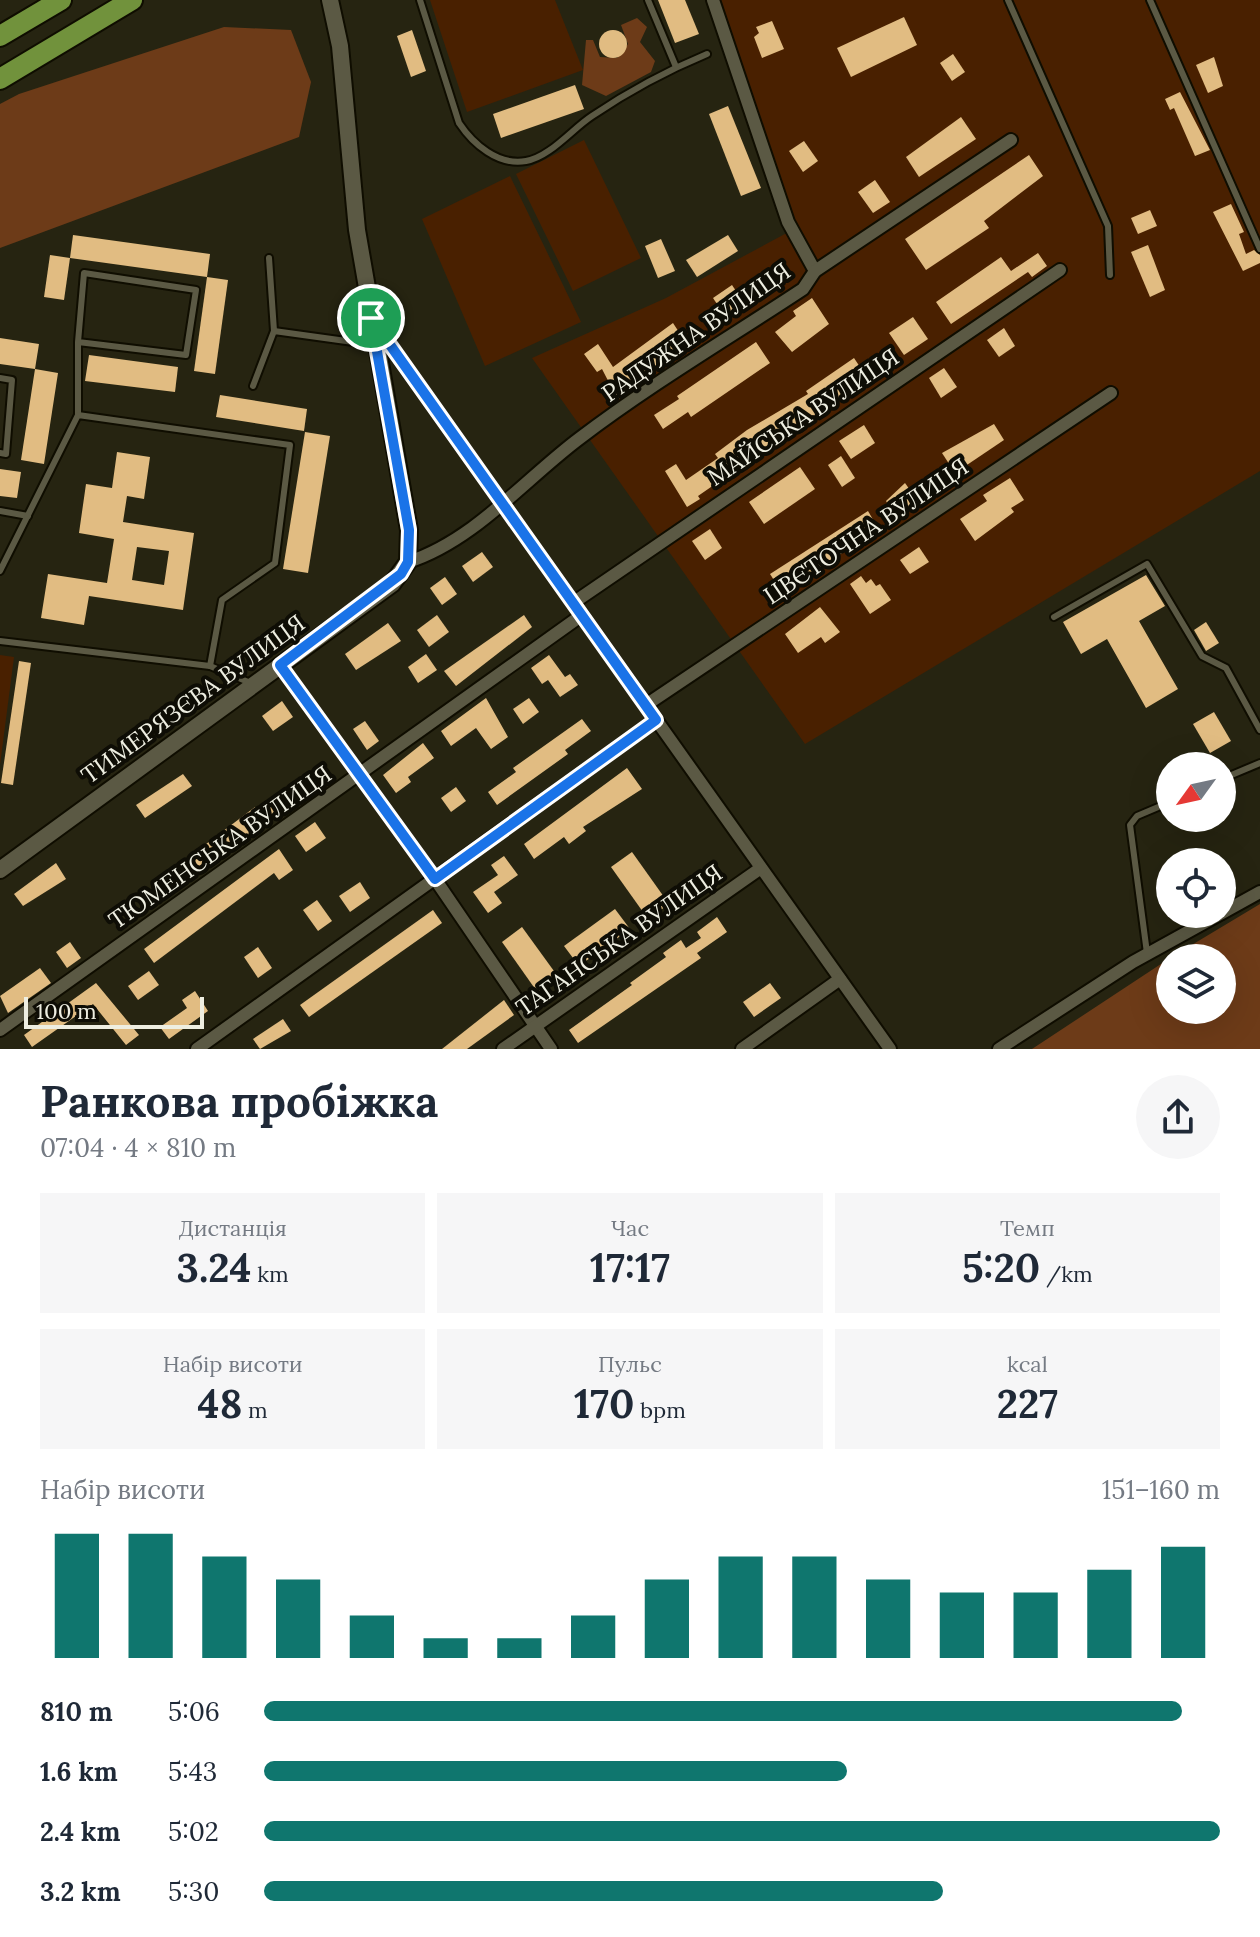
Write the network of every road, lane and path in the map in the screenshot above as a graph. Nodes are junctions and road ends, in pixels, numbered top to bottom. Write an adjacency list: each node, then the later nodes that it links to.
1 (61, 0): 9 (main road)
2 (132, 0): 12 (main road)
3 (330, 0): 19 (street)
4 (420, 0): 11 (lane)
5 (648, 0): 11 (lane)
6 (713, 0): 17 (street)
7 (1008, 0): 18 (lane)
8 (1150, 0): 14 (lane)
9 (0, 36)
10 (707, 54): 11 (lane)
11 (676, 67)
12 (0, 79)
13 (1011, 140): 17 (street, РАДУЖНА ВУЛИЦЯ)
14 (1260, 249)
15 (269, 258): 20 (lane)
16 (1060, 270): 33 (street, МАЙСЬКА ВУЛИЦЯ)
17 (815, 271): 28 (street, РАДУЖНА ВУЛИЦЯ)
18 (1110, 275)
19 (371, 318): 22 (street); 28 (street)
20 (274, 331): 22 (lane); 24 (lane)
21 (78, 342): 21 (lane); 26 (lane)
22 (375, 345): 31 (street)
23 (0, 378): 27 (lane)
24 (253, 386)
25 (1111, 393): 40 (street, ЦВЄТОЧНА ВУЛИЦЯ)
26 (78, 415): 30 (lane); 38 (lane)
27 (0, 453)
28 (502, 502): 31 (street, РАДУЖНА ВУЛИЦЯ); 33 (street)
29 (0, 511): 30 (lane)
30 (28, 516): 32 (lane)
31 (408, 562): 37 (street, ТИМЕРЯЗЄВА ВУЛИЦЯ)
32 (0, 572)
33 (573, 603): 34 (street)
34 (582, 615): 40 (street); 45 (street, ТЮМЕНСЬКА ВУЛИЦЯ)
35 (1054, 617): 42 (lane)
36 (0, 641): 38 (lane)
37 (280, 665): 39 (street, ТИМЕРЯЗЄВА ВУЛИЦЯ); 45 (street)
38 (210, 666): 39 (lane)
39 (253, 684): 48 (street, ТИМЕРЯЗЄВА ВУЛИЦЯ)
40 (646, 705): 41 (street)
41 (656, 720): 47 (street); 49 (street)
42 (1260, 730)
43 (1260, 763): 44 (lane)
44 (1236, 773)
45 (361, 774): 49 (street); 56 (street, ТЮМЕНСЬКА ВУЛИЦЯ)
46 (1156, 808): 53 (lane)
47 (761, 868): 54 (street); 55 (street, ТАГАНСЬКА ВУЛИЦЯ)
48 (0, 870)
49 (435, 879): 55 (street); 57 (street)
50 (1260, 892): 51 (street)
51 (1236, 905)
52 (1194, 928): 53 (street)
53 (1147, 954): 62 (street)
54 (840, 979): 60 (street); 61 (street)
55 (535, 1026): 58 (street, ТАГАНСЬКА ВУЛИЦЯ); 59 (street)
56 (0, 1030)
57 (197, 1049)
58 (503, 1049)
59 (551, 1049)
60 (742, 1049)
61 (890, 1049)
62 (999, 1049)

